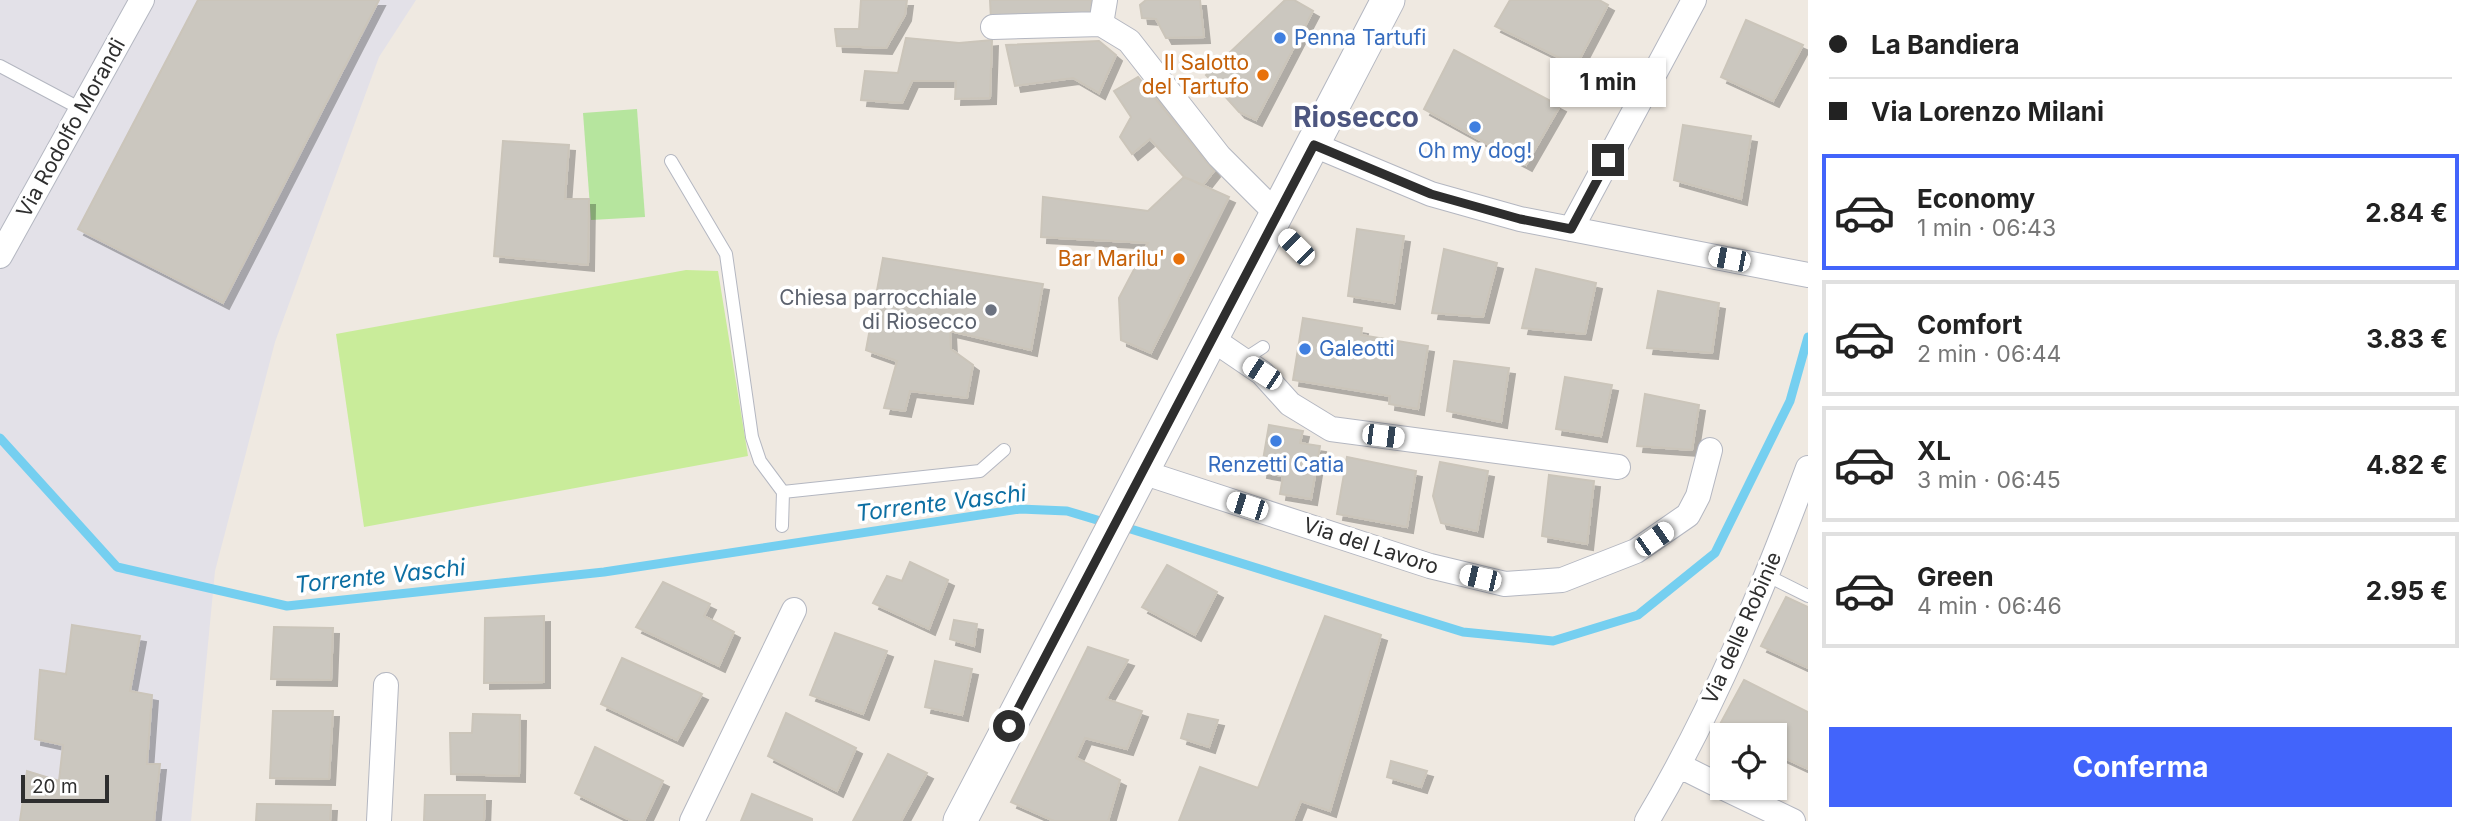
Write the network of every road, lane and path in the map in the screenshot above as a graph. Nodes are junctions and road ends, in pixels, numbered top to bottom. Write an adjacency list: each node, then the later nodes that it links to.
1 (142, 0): 7 (street, Via Rodolfo Morandi)
2 (1388, 0): 8 (main road)
3 (1694, 0): 11 (street)
4 (1103, 12): 5 (street); 10 (street)
5 (993, 27)
6 (0, 66): 7 (lane)
7 (81, 109): 13 (street, Via Rodolfo Morandi)
8 (1314, 145): 10 (main road); 11 (street)
9 (671, 161): 21 (lane)
10 (1275, 219): 12 (lane); 15 (main road)
11 (1571, 229): 14 (street)
12 (1296, 247)
13 (0, 256)
14 (1808, 275)
15 (1212, 339): 18 (street); 20 (main road)
16 (1004, 450): 21 (lane)
17 (1710, 450): 20 (street, Via del Lavoro)
18 (1618, 467)
19 (1808, 468): 22 (street, Via delle Robinie)
20 (1142, 472): 33 (main road)
21 (783, 492): 23 (lane)
22 (1799, 521): 24 (street, Via delle Robinie)
23 (782, 526)
24 (1768, 576): 25 (lane); 28 (street, Via delle Robinie)
25 (1808, 596)
26 (794, 610): 32 (street)
27 (387, 685): 31 (street)
28 (1680, 766): 29 (street); 34 (street, Via delle Robinie)
29 (1710, 781)
30 (1750, 800): 35 (street)
31 (379, 821)
32 (692, 821)
33 (960, 821)
34 (1647, 821)
35 (1793, 821)

